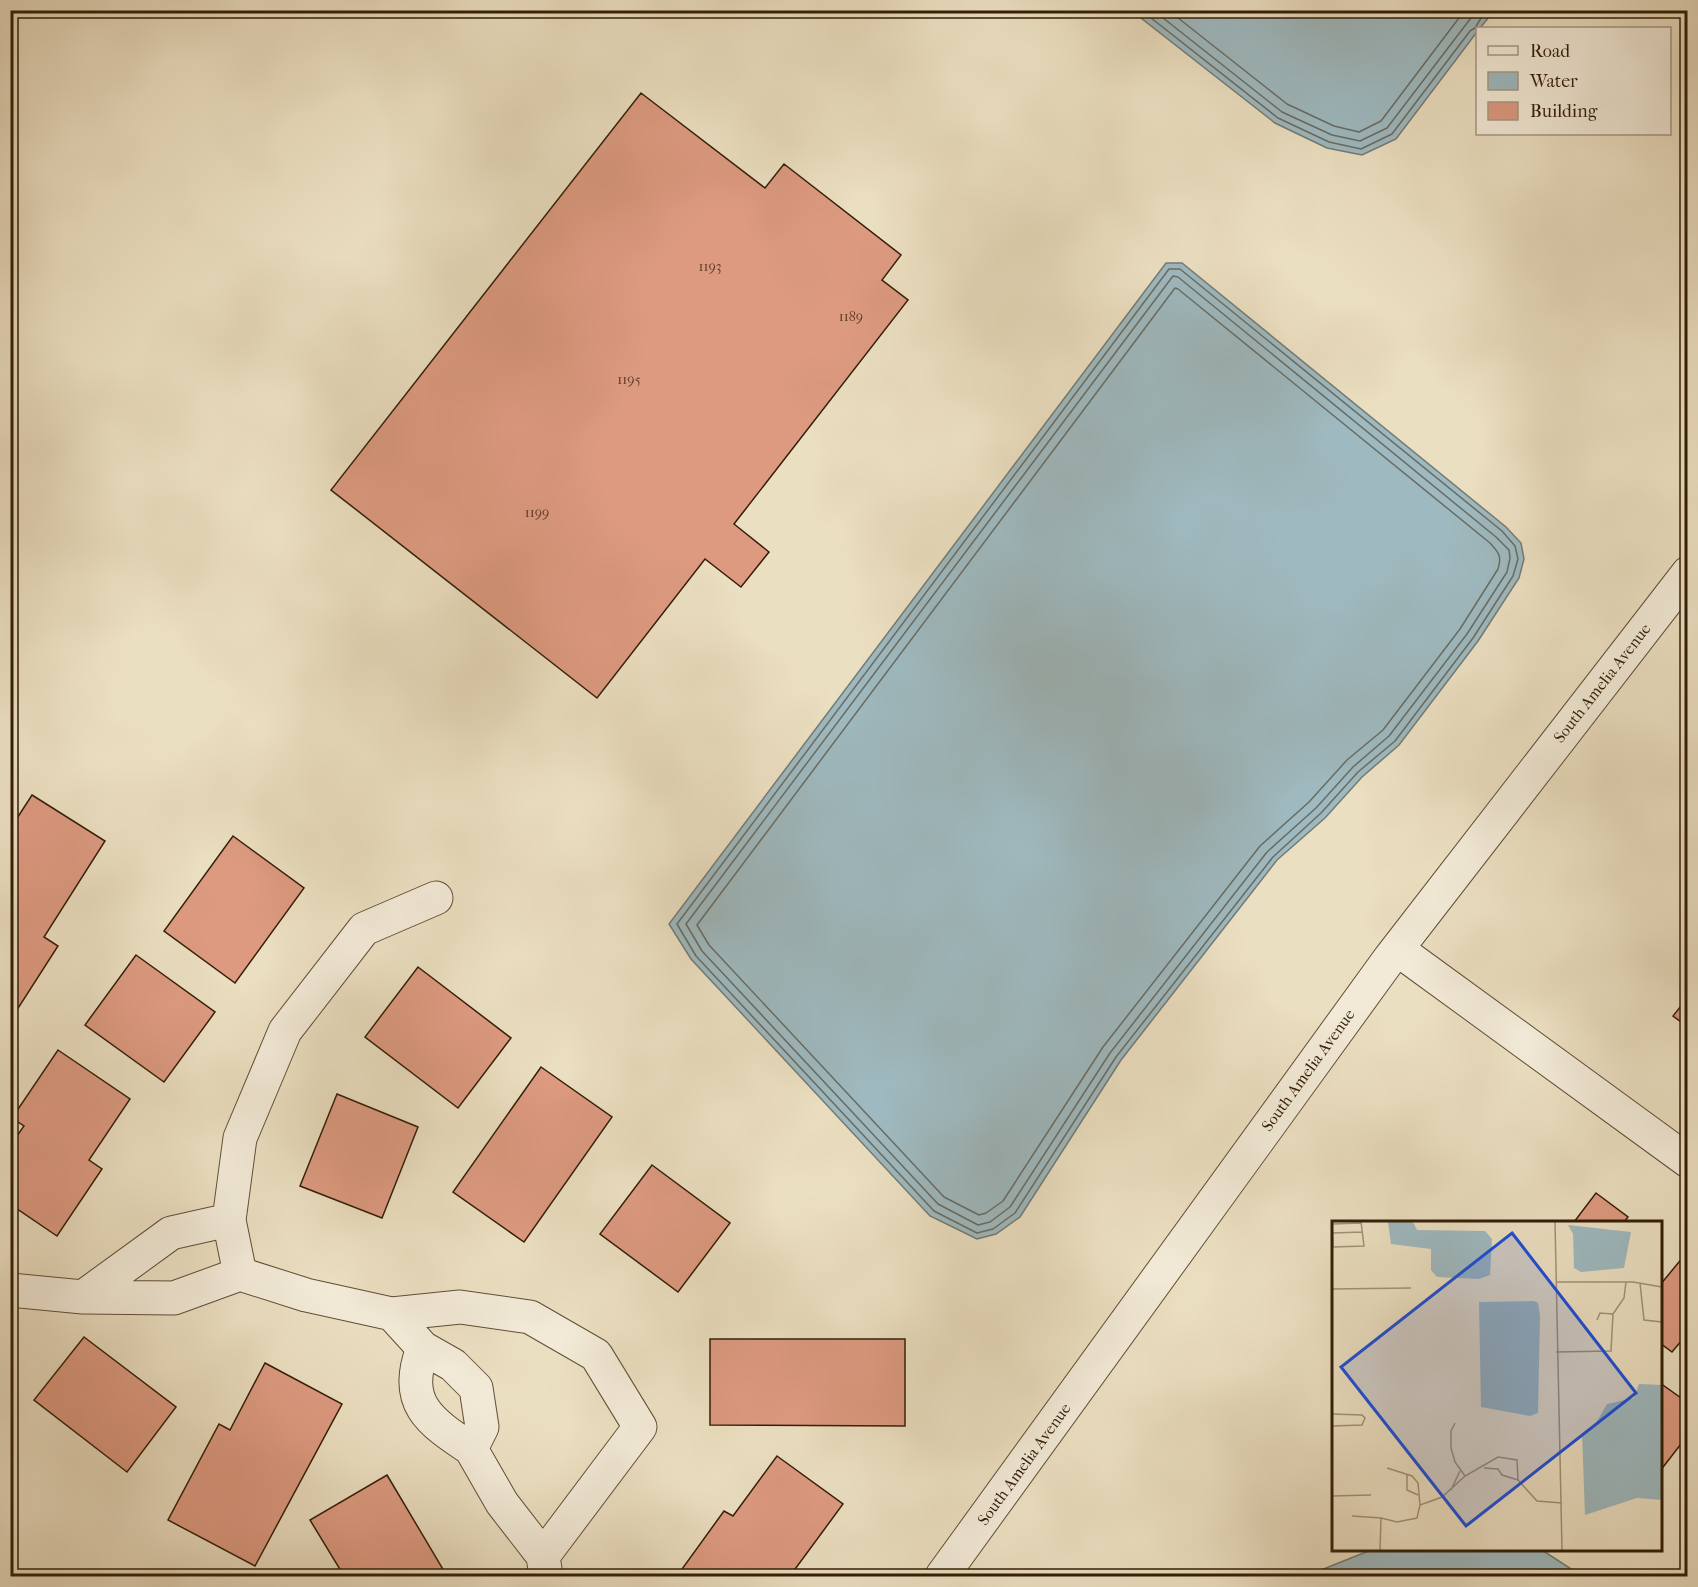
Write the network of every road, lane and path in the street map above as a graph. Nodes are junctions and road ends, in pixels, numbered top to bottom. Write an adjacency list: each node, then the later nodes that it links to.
1 (1688, 573): 3 (street, South Amelia Avenue)
2 (436, 898): 5 (street)
3 (1397, 949): 4 (street); 13 (street, South Amelia Avenue)
4 (1688, 1161)
5 (229, 1220): 6 (street); 8 (street)
6 (240, 1274): 8 (street); 9 (street)
7 (10, 1290): 8 (street)
8 (83, 1297)
9 (392, 1314): 10 (street); 12 (street)
10 (423, 1348): 11 (street); 11 (street)
11 (471, 1449): 12 (street)
12 (545, 1566)
13 (942, 1576)

